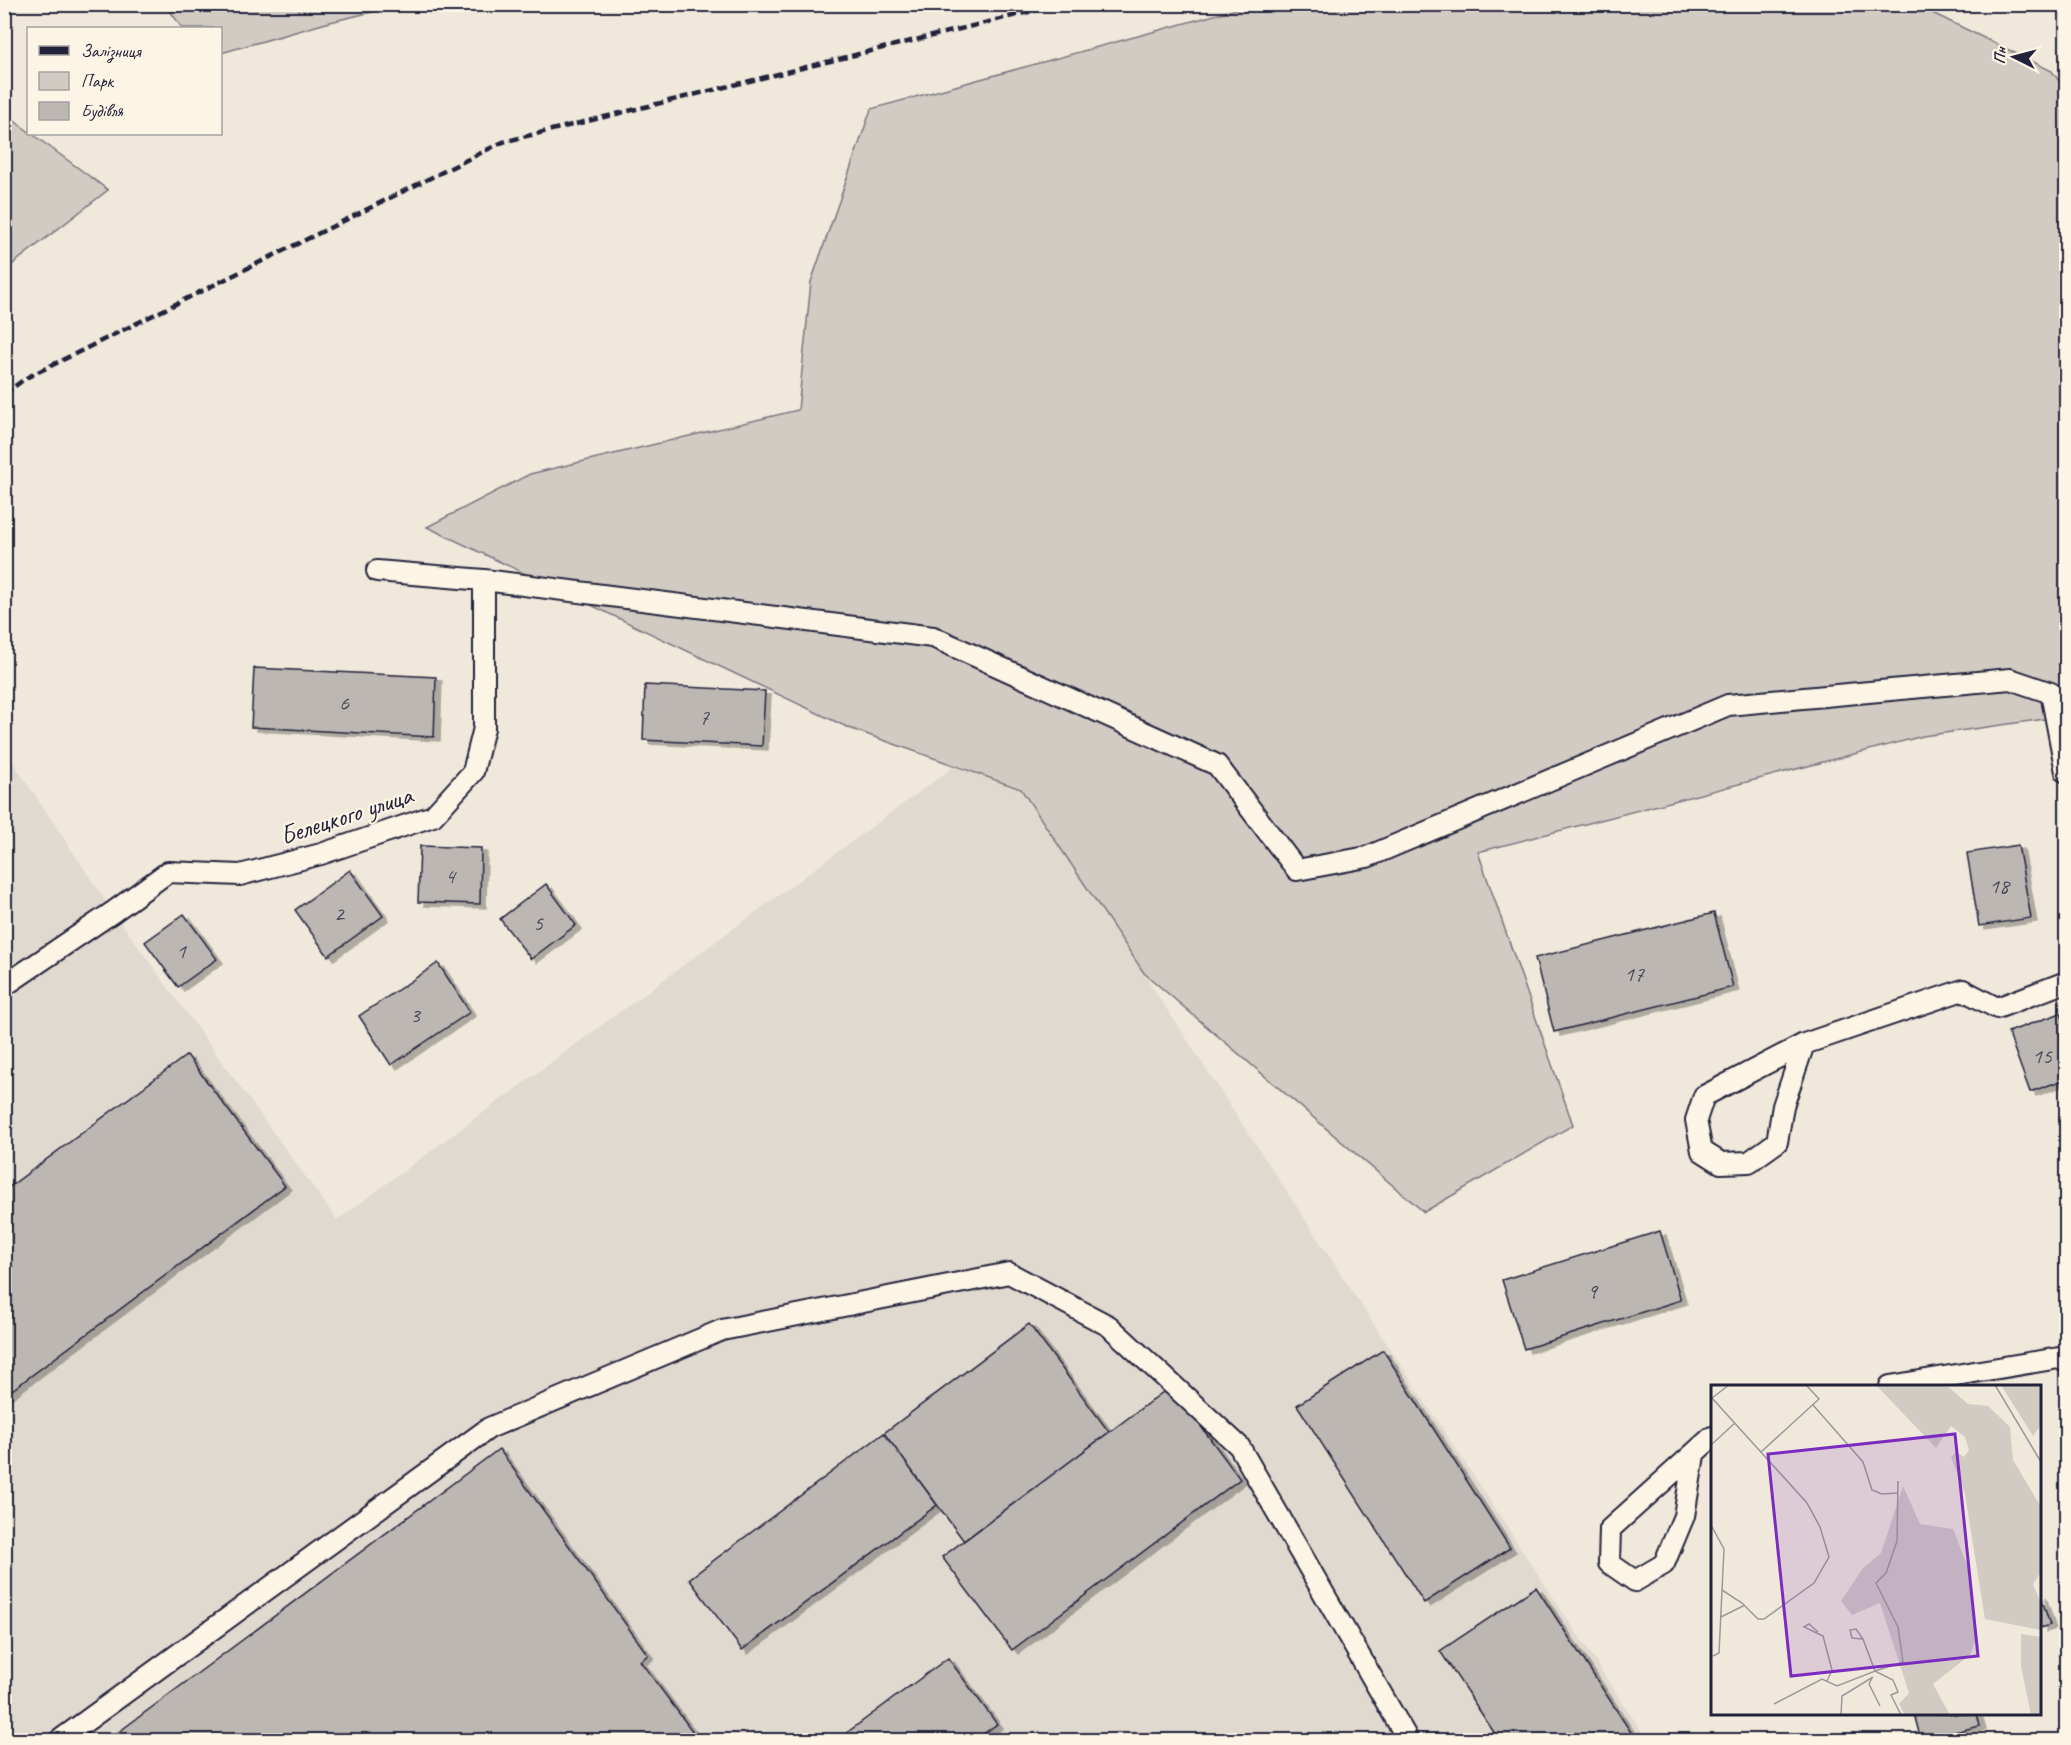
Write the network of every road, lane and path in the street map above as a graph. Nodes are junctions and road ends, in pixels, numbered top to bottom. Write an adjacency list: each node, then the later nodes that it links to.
1 (377, 571): 2 (lane)
2 (484, 580): 3 (lane); 5 (lane, Белецкого улица)
3 (2067, 772)
4 (2067, 982): 6 (lane)
5 (4, 986)
6 (1804, 1044): 6 (lane)
7 (2067, 1362): 8 (lane)
8 (1896, 1385)
9 (1711, 1439): 10 (lane)
10 (1694, 1455): 10 (lane)
11 (60, 1740): 12 (lane)
12 (1408, 1740)

